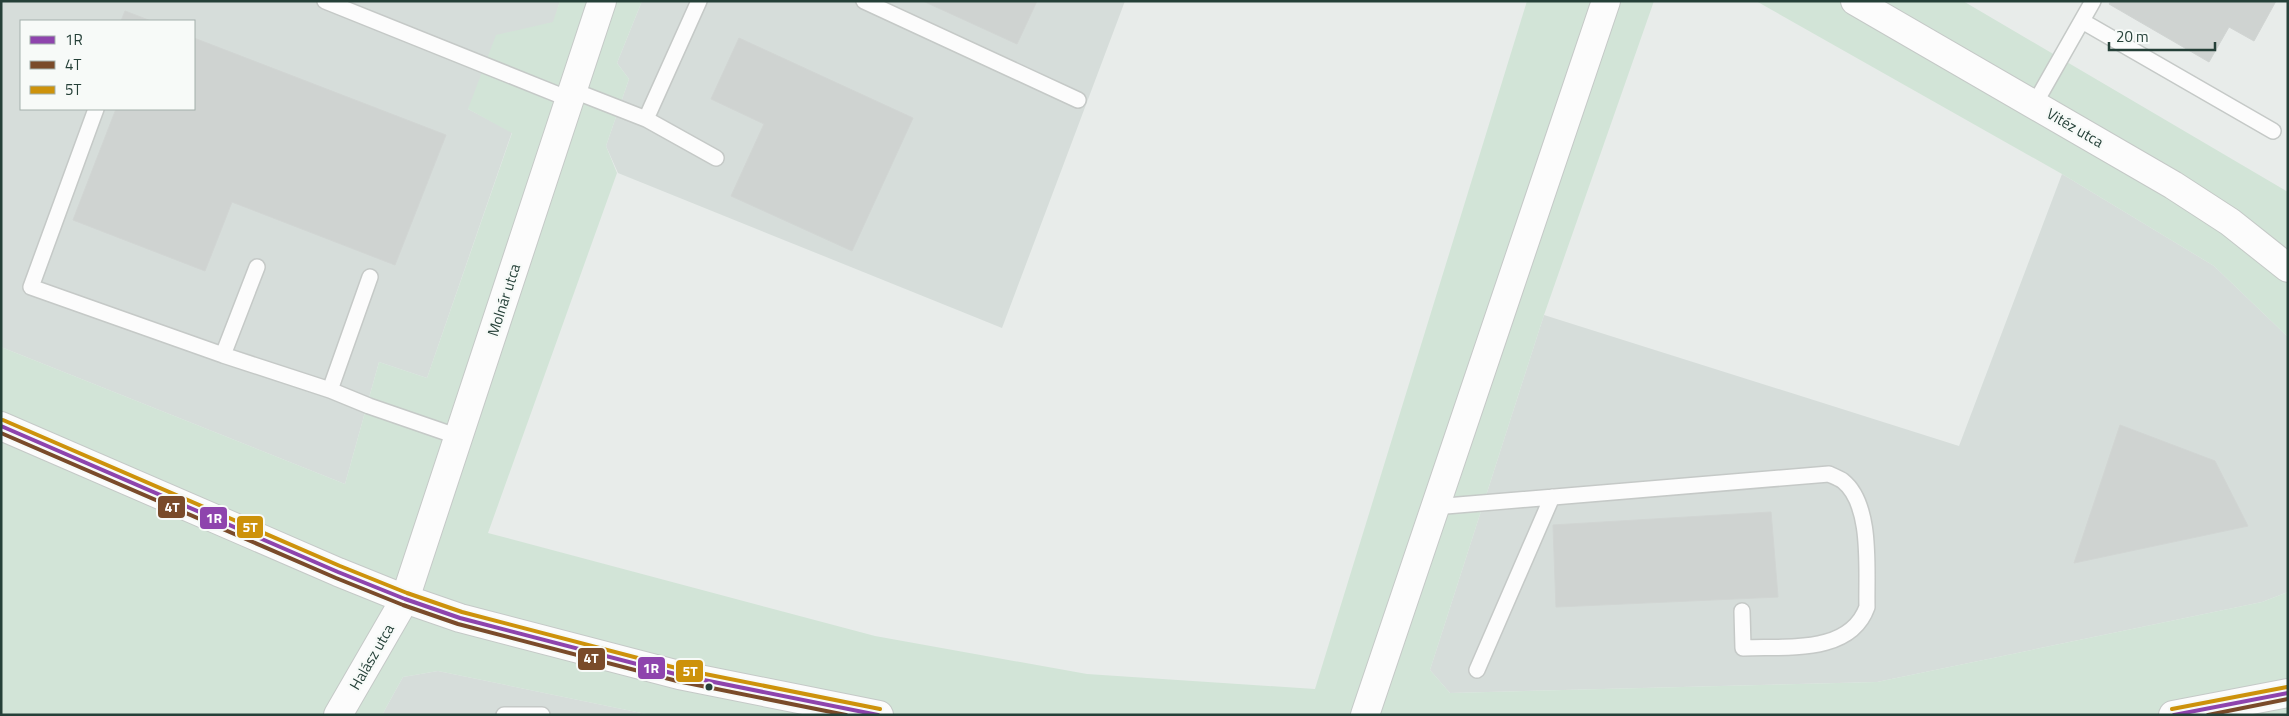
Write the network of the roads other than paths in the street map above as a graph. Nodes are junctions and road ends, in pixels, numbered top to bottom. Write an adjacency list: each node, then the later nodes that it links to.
1 (325, 1): 9 (lane)
2 (602, 1): 9 (street, Molnár utca)
3 (699, 1): 13 (lane)
4 (864, 1): 10 (lane)
5 (1606, 1): 24 (street)
6 (1855, 1): 11 (street, Vitéz utca)
7 (2093, 1): 8 (lane)
8 (2082, 21): 11 (lane); 14 (lane)
9 (570, 95): 13 (lane); 22 (street, Molnár utca)
10 (1078, 100)
11 (2034, 105): 17 (street, Vitéz utca)
12 (96, 110): 19 (lane)
13 (646, 119): 15 (lane)
14 (2273, 131)
15 (716, 158)
16 (257, 267): 19 (lane)
17 (2288, 268)
18 (370, 276): 20 (lane)
19 (224, 355): 20 (lane)
20 (330, 390): 22 (lane)
21 (1, 426): 25 (street)
22 (459, 437): 25 (street, Molnár utca)
23 (1552, 498): 24 (lane); 26 (lane); 27 (lane)
24 (1434, 507): 33 (street)
25 (405, 600): 29 (street, Halász utca); 32 (street)
26 (1742, 611)
27 (1477, 670)
28 (2288, 693): 34 (street)
29 (338, 715)
30 (504, 715): 31 (lane)
31 (542, 715)
32 (879, 715)
33 (1365, 715)
34 (2173, 715)

